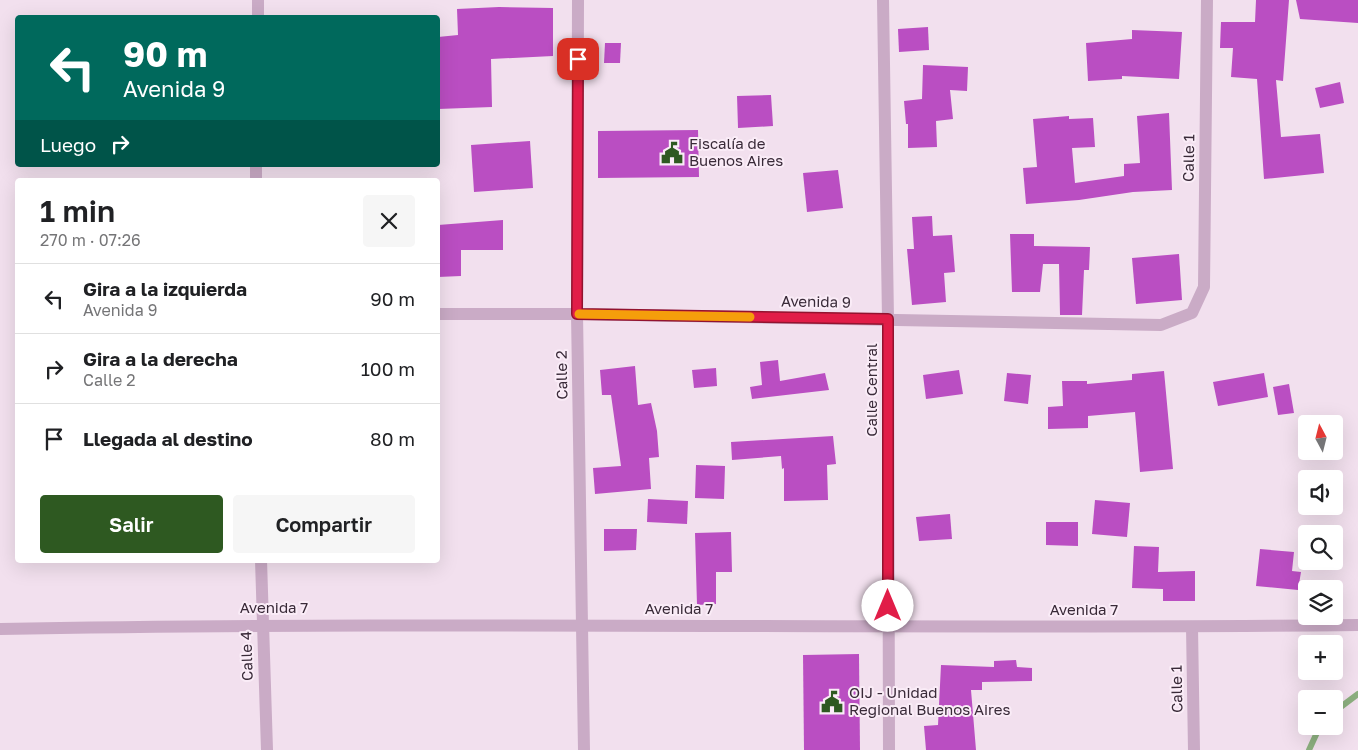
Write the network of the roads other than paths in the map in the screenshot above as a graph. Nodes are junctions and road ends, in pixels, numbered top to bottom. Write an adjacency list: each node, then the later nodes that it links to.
1 (258, 0): 5 (street)
2 (578, 0): 8 (street, Calle 2)
3 (883, 0): 9 (street, Calle Central)
4 (1207, 0): 6 (street, Calle 1)
5 (258, 15)
6 (1192, 313): 9 (street, Avenida 9)
7 (440, 314): 8 (street, Avenida 9)
8 (577, 314): 9 (street, Avenida 9); 12 (street, Calle 2)
9 (888, 319): 13 (street, Calle Central)
10 (261, 563): 11 (street, Calle 4)
11 (263, 624): 12 (street, Avenida 7); 16 (street, Avenida 7); 17 (street, Calle 4)
12 (583, 624): 13 (street, Avenida 7); 18 (street, Calle 2)
13 (888, 625): 15 (street, Avenida 7); 19 (street, Calle Central)
14 (1358, 625): 15 (street, Avenida 7)
15 (1192, 627): 20 (street, Calle 1)
16 (0, 629)
17 (267, 750)
18 (584, 750)
19 (889, 750)
20 (1194, 750)

